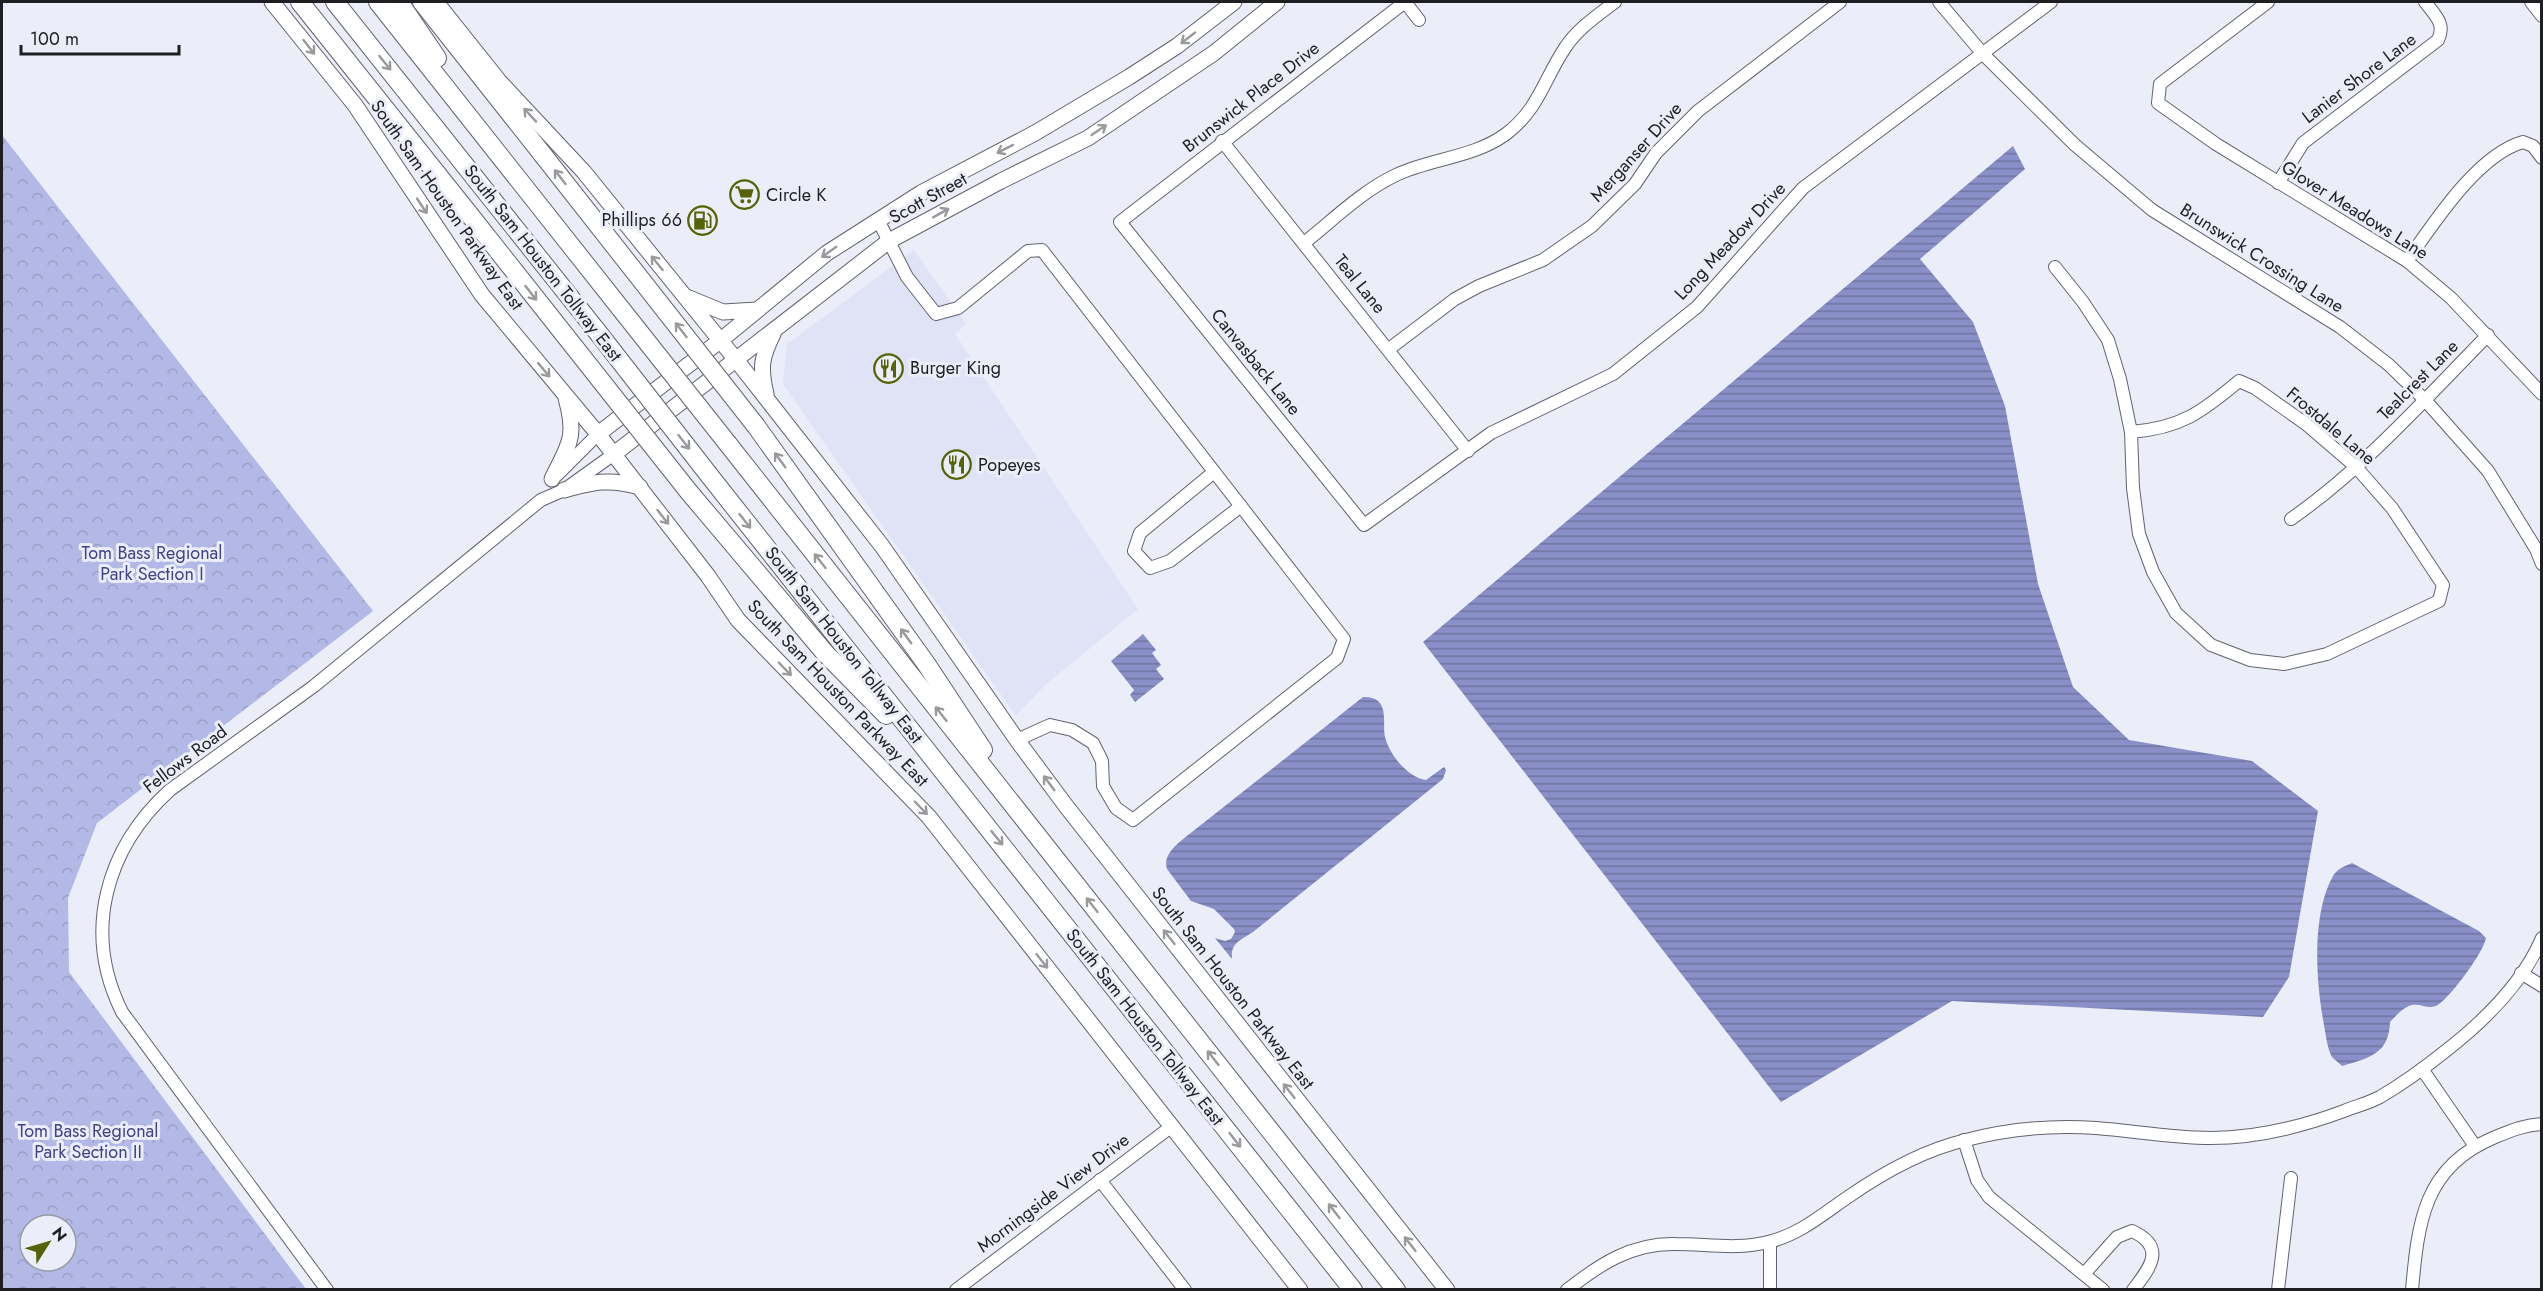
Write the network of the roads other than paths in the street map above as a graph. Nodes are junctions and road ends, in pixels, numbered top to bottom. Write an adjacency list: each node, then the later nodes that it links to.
1 (272, 2): 43 (main road, South Sam Houston Parkway East, one-way to 43)
2 (300, 2): 59 (highway, one-way to 59, bridge)
3 (312, 2): 22 (highway)
4 (334, 2): 22 (highway, South Sam Houston Tollway East, one-way to 22)
5 (378, 2): 35 (highway, South Sam Houston Tollway East)
6 (399, 2): 35 (highway)
7 (422, 2): 60 (highway, one-way to 7, bridge)
8 (436, 2): 34 (main road, South Sam Houston Parkway East, one-way to 8)
9 (1234, 2): 23 (main road, Scott Street, one-way to 23)
10 (1277, 2): 25 (main road, Scott Street, one-way to 10)
11 (1405, 2): 20 (street); 24 (street, Brunswick Place Drive)
12 (1615, 2): 31 (street)
13 (1839, 2): 40 (street, Merganser Drive)
14 (1939, 2): 21 (street, Brunswick Crossing Lane)
15 (2050, 2): 21 (street, Long Meadow Drive)
16 (2268, 2): 27 (street, Glover Meadows Lane)
17 (2425, 2): 27 (street, Lanier Shore Lane)
18 (2531, 2): 19 (street)
19 (2541, 15)
20 (1419, 20)
21 (1983, 54): 45 (street, Brunswick Crossing Lane); 48 (street, Long Meadow Drive)
22 (437, 129): 59 (highway, South Sam Houston Tollway East, one-way to 59, bridge)
23 (1035, 133): 25 (main road); 28 (main road, Scott Street, one-way to 28)
24 (1222, 141): 29 (street, Brunswick Place Drive); 31 (street, Teal Lane)
25 (1048, 157): 30 (main road, Scott Street, one-way to 25)
26 (2541, 158): 32 (street)
27 (2278, 183): 32 (street, Glover Meadows Lane)
28 (878, 220): 30 (street); 36 (main road, Scott Street, one-way to 36)
29 (1120, 222): 56 (street, Canvasback Lane)
30 (889, 241): 37 (main road, Scott Street); 51 (street)
31 (1304, 243): 40 (street, Teal Lane)
32 (2407, 261): 38 (street, Glover Meadows Lane)
33 (2055, 267): 46 (street)
34 (684, 296): 36 (main road); 39 (main road, South Sam Houston Parkway East)
35 (621, 309): 60 (highway, South Sam Houston Tollway East, one-way to 35, bridge)
36 (757, 310): 39 (main road, Scott Street)
37 (774, 331): 41 (main road, Scott Street); 44 (main road)
38 (2488, 335): 42 (street, Glover Meadows Lane); 45 (street, Tealcrest Lane)
39 (721, 340): 41 (main road, South Sam Houston Parkway East); 47 (main road, Scott Street)
40 (1389, 349): 48 (street, Teal Lane)
41 (737, 361): 44 (main road, South Sam Houston Parkway East); 49 (main road, Scott Street)
42 (2541, 394)
43 (565, 395): 47 (main road, South Sam Houston Parkway East); 52 (main road)
44 (767, 400): 58 (main road, South Sam Houston Parkway East)
45 (2425, 400): 50 (street, Tealcrest Lane); 57 (street, Brunswick Crossing Lane)
46 (2131, 432): 50 (street, Frostdale Lane); 50 (street, Frostdale Lane)
47 (598, 434): 49 (main road, South Sam Houston Parkway East); 52 (street, Fellows Road)
48 (1468, 451): 56 (street, Long Meadow Drive)
49 (614, 454): 52 (street, Fellows Road); 53 (main road, South Sam Houston Parkway East)
50 (2356, 467): 55 (street, Tealcrest Lane)
51 (1214, 472): 54 (street); 54 (street)
52 (558, 484): 53 (main road); 74 (street, Fellows Road)
53 (640, 487): 67 (main road, South Sam Houston Parkway East, one-way to 67)
54 (1241, 506): 58 (street)
55 (2291, 519)
56 (1364, 525)
57 (2541, 564)
58 (1017, 740): 80 (main road, South Sam Houston Parkway East, one-way to 58)
59 (952, 782): 78 (highway, South Sam Houston Tollway East, one-way to 78)
60 (1055, 859): 79 (highway, South Sam Houston Tollway East, one-way to 60)
61 (2541, 938): 62 (street)
62 (2539, 952): 63 (street)
63 (2521, 973): 64 (street); 65 (street)
64 (2541, 986)
65 (2422, 1069): 68 (street); 69 (street)
66 (2541, 1124): 69 (street)
67 (1172, 1126): 71 (street, Morningside View Drive); 77 (main road, South Sam Houston Parkway East)
68 (1964, 1140): 72 (street); 73 (street)
69 (2475, 1146): 86 (street)
70 (2291, 1178): 85 (street)
71 (1100, 1180): 75 (street, Morningside View Drive); 76 (street)
72 (1770, 1242): 81 (street); 82 (street)
73 (2084, 1274): 83 (street); 84 (street)
74 (327, 1290)
75 (956, 1290)
76 (1185, 1290)
77 (1300, 1290)
78 (1353, 1290)
79 (1396, 1290)
80 (1447, 1290)
81 (1567, 1290)
82 (1770, 1290)
83 (2103, 1290)
84 (2133, 1290)
85 (2278, 1290)
86 (2412, 1290)

